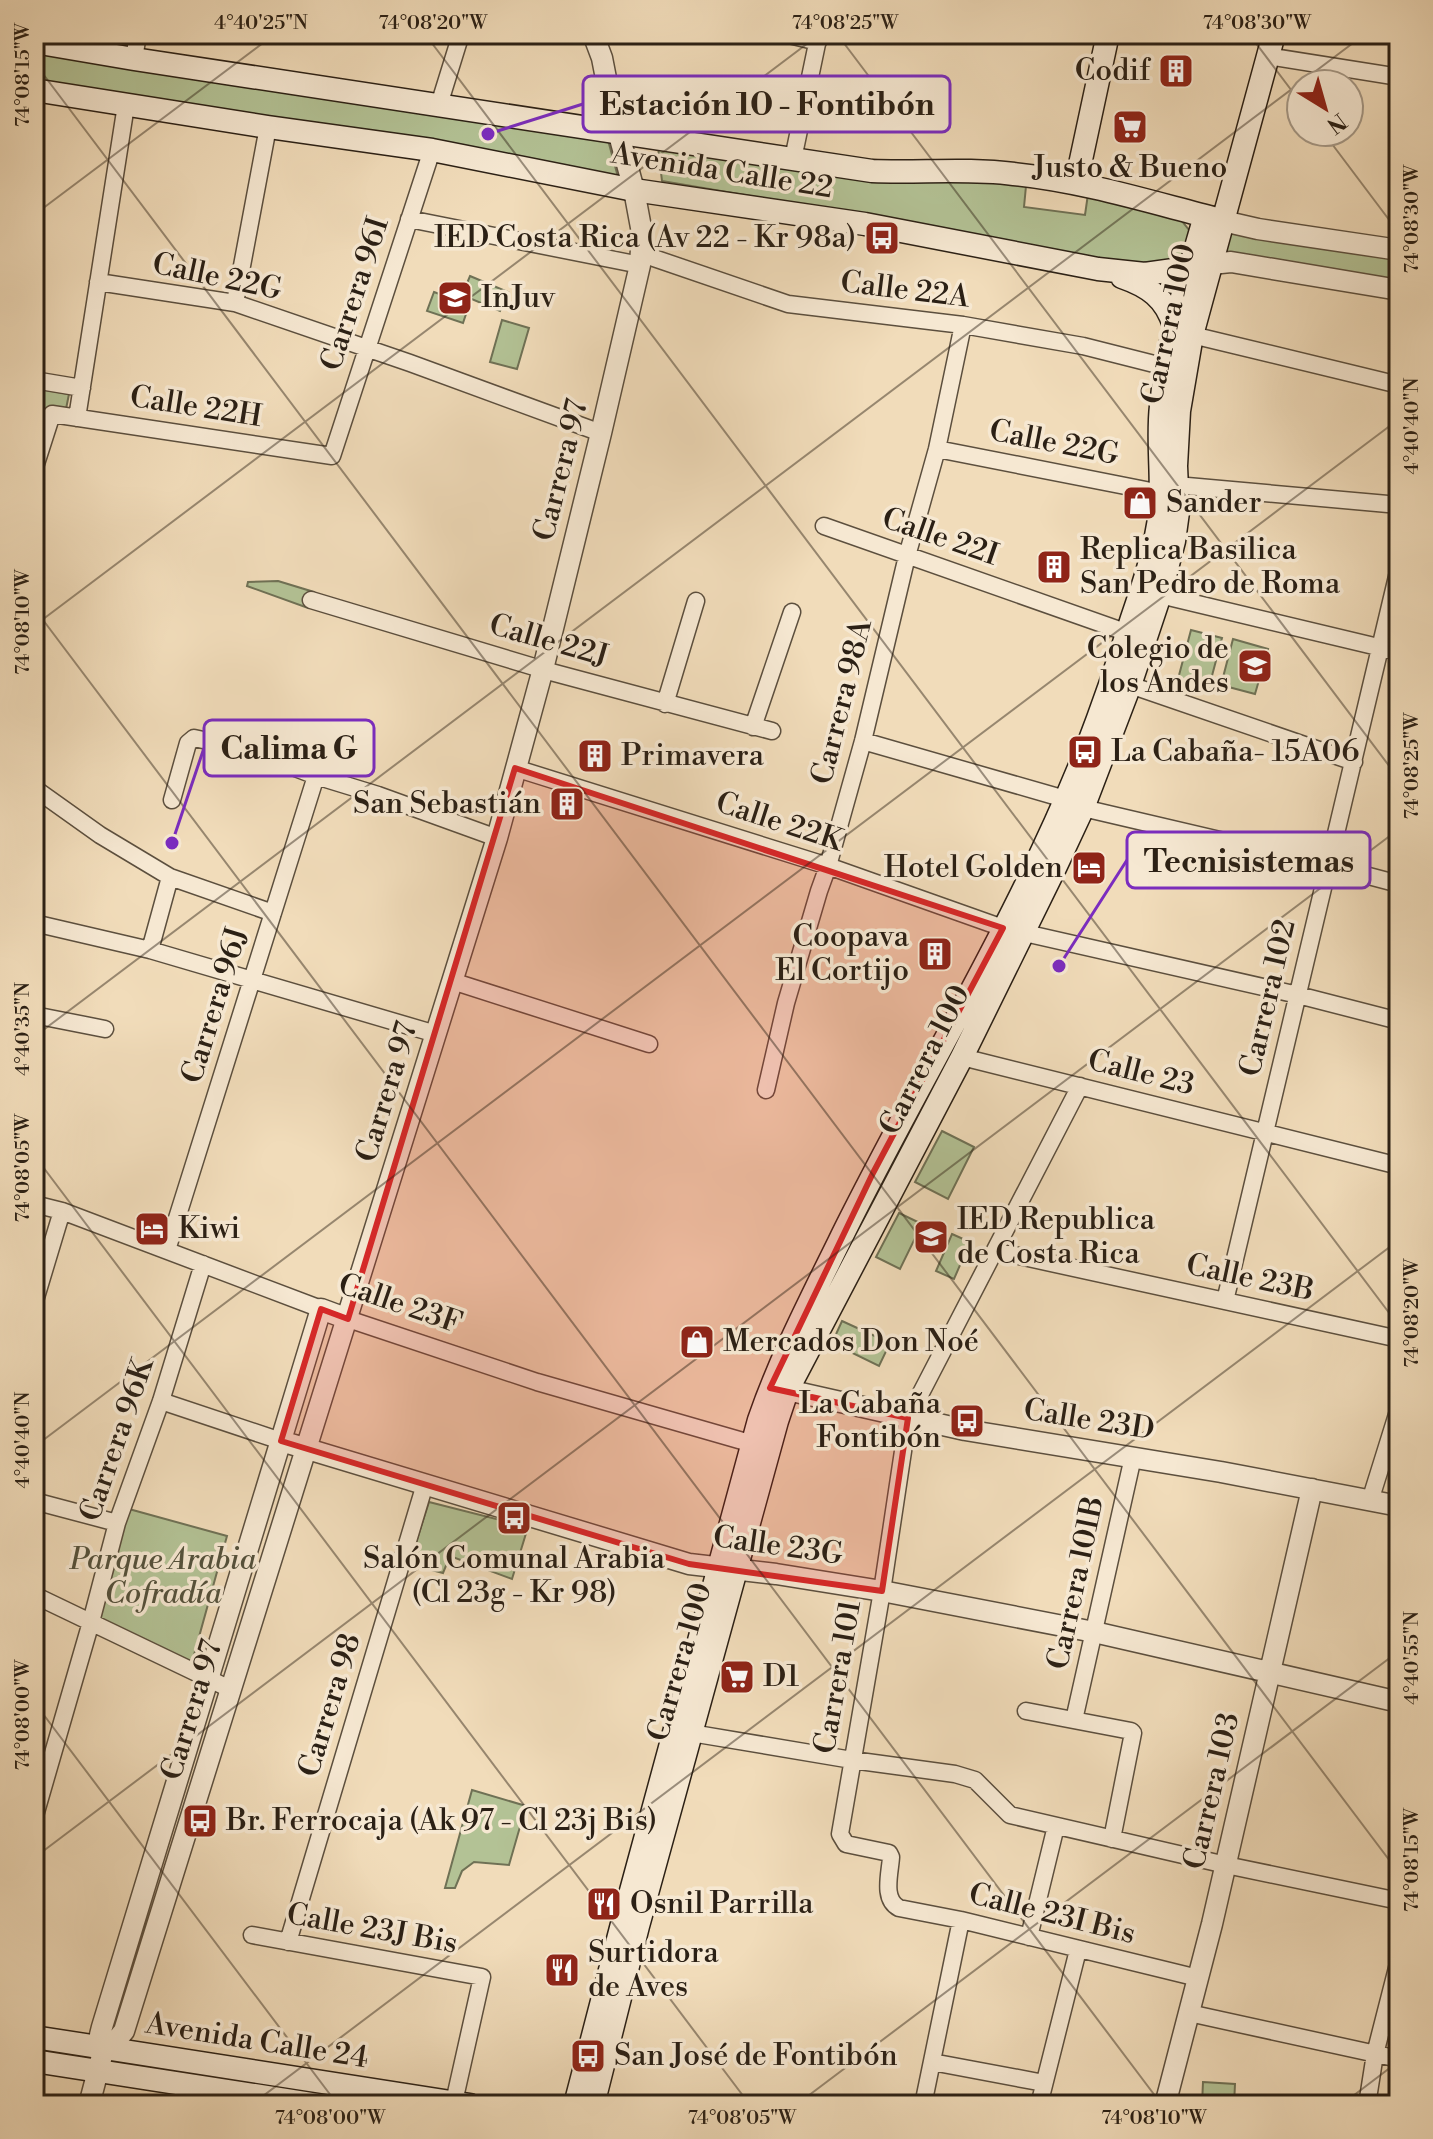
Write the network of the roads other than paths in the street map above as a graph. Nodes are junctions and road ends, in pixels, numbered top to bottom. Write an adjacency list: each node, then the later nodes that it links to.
1 (138, 34): 12 (street)
2 (461, 34): 16 (street)
3 (593, 34): 11 (street, Carrera 97)
4 (607, 34): 11 (street)
5 (785, 34): 8 (street)
6 (1108, 34): 21 (main road)
7 (1274, 34): 10 (main road, Carrera 100)
8 (819, 38): 20 (street)
9 (34, 42): 12 (main road, Avenida Calle 22)
10 (1267, 56): 13 (street); 23 (main road, Carrera 100)
11 (602, 58): 18 (street, Carrera 97)
12 (134, 59): 16 (main road, Avenida Calle 22)
13 (1399, 77)
14 (34, 90): 15 (main road, Avenida Calle 22)
15 (126, 105): 17 (main road, Avenida Calle 22); 29 (street)
16 (439, 105): 18 (main road, Avenida Calle 22)
17 (268, 127): 19 (main road, Avenida Calle 22); 31 (street)
18 (619, 132): 20 (main road, Avenida Calle 22); 22 (street, Carrera 97)
19 (432, 150): 22 (main road, Avenida Calle 22); 24 (street, Carrera 96I)
20 (793, 159): 21 (main road, Avenida Calle 22)
21 (1076, 183): 23 (main road, Avenida Calle 22)
22 (634, 190): 26 (street, Carrera 97); 28 (main road, Avenida Calle 22)
23 (1214, 218): 25 (street, Avenida Calle 22); 27 (main road, Carrera 100)
24 (409, 219): 26 (street, Calle 22A); 34 (street, Carrera 96I)
25 (1399, 250)
26 (641, 260): 32 (street, Calle 22A); 40 (street, Carrera 97)
27 (1201, 266): 28 (main road, Avenida Calle 22); 30 (street, Avenida Calle 22); 33 (main road, Carrera 100)
28 (1098, 269): 33 (main road)
29 (98, 282): 31 (street, Calle 22G); 38 (street)
30 (1399, 290)
31 (235, 303): 34 (street, Calle 22G)
32 (963, 325): 35 (street, Calle 22A); 41 (street, Carrera 98A)
33 (1183, 330): 35 (main road, Carrera 100); 37 (street); 44 (main road, Carrera 100)
34 (367, 348): 40 (street, Calle 22G); 42 (street, Carrera 96I)
35 (1166, 367): 44 (main road, Carrera 100)
36 (34, 380): 38 (street)
37 (1399, 385)
38 (82, 388): 39 (street)
39 (77, 418): 42 (street, Calle 22H); 43 (street, Calle 22H)
40 (601, 433): 56 (street, Carrera 97)
41 (937, 449): 44 (street, Calle 22G); 47 (street, Carrera 98A)
42 (332, 456)
43 (34, 470)
44 (1168, 489): 45 (street, Calle 22G); 49 (main road, Carrera 100); 53 (main road, Carrera 100)
45 (1399, 505)
46 (824, 526): 47 (street, Calle 22I)
47 (907, 556): 53 (street, Calle 22I); 61 (street, Carrera 98A)
48 (1399, 568): 54 (street, Carrera 102)
49 (1160, 595): 54 (street); 57 (main road, Carrera 100)
50 (311, 600): 56 (street, Calle 22J)
51 (696, 601): 58 (street)
52 (792, 612): 59 (street)
53 (1128, 633): 67 (main road, Carrera 100)
54 (1381, 648): 55 (street); 62 (street, Carrera 102)
55 (1399, 652)
56 (543, 669): 58 (street, Calle 22J); 63 (street, Carrera 97)
57 (1130, 685): 62 (street); 67 (main road, Carrera 100)
58 (665, 704): 59 (street, Calle 22J)
59 (753, 727): 60 (street, Calle 22J)
60 (772, 731)
61 (863, 741): 67 (street); 70 (street, Carrera 98A)
62 (1354, 762): 69 (street, Carrera 102)
63 (515, 768): 68 (street, Carrera 97); 70 (street, Calle 22K)
64 (316, 776): 66 (street); 68 (street); 73 (street, Carrera 96J)
65 (34, 788): 71 (street)
66 (172, 800)
67 (1074, 803): 69 (street); 75 (main road, Carrera 100)
68 (497, 838): 78 (street, Carrera 97)
69 (1327, 865): 72 (street); 79 (street, Carrera 102)
70 (828, 866): 75 (street, Calle 22K); 87 (street, Carrera 98A)
71 (170, 877): 73 (street); 76 (street)
72 (1399, 884)
73 (273, 913): 77 (street, Carrera 96J)
74 (34, 923): 76 (street)
75 (1013, 930): 79 (street, Calle 22K); 85 (main road, Carrera 100); 100 (main road, Carrera 100)
76 (150, 950): 77 (street)
77 (252, 980): 83 (street); 92 (street, Carrera 96J)
78 (452, 981): 83 (street, Carrera 97); 84 (street)
79 (1298, 995): 81 (street, Calle 22K); 88 (street, Carrera 102)
80 (34, 1015): 82 (street)
81 (1399, 1021)
82 (105, 1029)
83 (436, 1034): 98 (street, Carrera 97)
84 (649, 1044)
85 (962, 1057): 86 (street, Calle 23); 100 (main road, Carrera 100)
86 (1080, 1086): 88 (street, Calle 23); 93 (street, Carrera 101)
87 (766, 1090)
88 (1265, 1133): 89 (street, Calle 23); 95 (street, Carrera 102)
89 (1399, 1166)
90 (34, 1204): 91 (street, Calle 23F)
91 (62, 1211): 92 (street, Calle 23F); 96 (street)
92 (167, 1250): 94 (street, Calle 23F)
93 (996, 1251): 95 (street, Calle 23B); 103 (street, Carrera 101)
94 (203, 1264): 97 (street, Calle 23F); 101 (street, Carrera 96K)
95 (1225, 1301): 99 (street, Calle 23B)
96 (34, 1304)
97 (321, 1309): 98 (street, Calle 23F); 104 (street, Carrera 97)
98 (348, 1319): 105 (street, Calle 23F); 106 (street, Carrera 97)
99 (1399, 1339)
100 (779, 1389): 103 (street, Calle 23D); 105 (main road, Carrera 100); 114 (main road, Carrera 100)
101 (161, 1401): 104 (street, Calle 23G); 113 (street, Carrera 96K)
102 (1399, 1408): 111 (street)
103 (908, 1418): 107 (street, Calle 23D); 115 (street, Carrera 101)
104 (281, 1441): 106 (street, Calle 23G); 120 (street, Carrera 97)
105 (753, 1444): 114 (main road, Carrera 100)
106 (305, 1448): 108 (street, Calle 23G); 121 (street, Carrera 97)
107 (1133, 1457): 109 (street, Calle 23D); 118 (street, Carrera 101B)
108 (425, 1484): 114 (street, Calle 23G); 136 (street, Carrera 98)
109 (1312, 1489): 111 (street, Calle 23D); 119 (street, Carrera 103)
110 (34, 1501): 113 (street)
111 (1370, 1501): 112 (street, Calle 23D)
112 (1399, 1506)
113 (117, 1523): 117 (street, Carrera 96K)
114 (728, 1569): 115 (street, Calle 23G); 125 (main road, Carrera 100); 152 (main road, Carrera 100)
115 (882, 1591): 118 (street, Calle 23G); 126 (street, Carrera 101)
116 (34, 1595): 117 (street)
117 (91, 1622): 120 (street); 127 (street, Carrera 96K)
118 (1094, 1632): 119 (street, Calle 23G); 124 (street, Carrera 101B)
119 (1270, 1673): 122 (street, Calle 23G); 130 (street, Carrera 103)
120 (208, 1679): 121 (street); 142 (street, Carrera 97)
121 (230, 1689): 142 (street, Carrera 97)
122 (1399, 1702)
123 (1026, 1711): 124 (street)
124 (1074, 1720): 129 (street)
125 (691, 1733): 126 (street); 153 (main road, Carrera 100)
126 (852, 1760): 128 (street); 132 (street, Carrera 101)
127 (34, 1819)
128 (1056, 1826): 129 (street); 135 (street)
129 (1112, 1839): 130 (street)
130 (1226, 1865): 131 (street); 139 (street, Carrera 103)
131 (1399, 1901)
132 (893, 1905): 133 (street, Calle 23I Bis)
133 (961, 1920): 135 (street, Calle 23I Bis); 146 (street)
134 (252, 1935): 136 (street, Calle 23J Bis)
135 (1029, 1937): 137 (street, Calle 23I Bis)
136 (288, 1942): 149 (street, Calle 23J Bis)
137 (1078, 1950): 139 (street, Calle 23I Bis); 148 (street)
138 (1399, 1960): 143 (street)
139 (1198, 1978): 140 (street, Carrera 103)
140 (1189, 2013): 143 (street); 156 (street, Carrera 103)
141 (34, 2037): 142 (main road, Avenida Calle 24)
142 (104, 2048): 147 (street, Carrera 97); 149 (main road, Avenida Calle 24)
143 (1375, 2054): 144 (street); 157 (street)
144 (1399, 2059)
145 (34, 2061): 147 (main road, Avenida Calle 24)
146 (932, 2062): 148 (street); 154 (street)
147 (98, 2071): 150 (street, Carrera 97); 151 (main road, Avenida Calle 24)
148 (1044, 2083): 155 (street)
149 (462, 2104)
150 (89, 2105)
151 (319, 2105)
152 (575, 2105)
153 (593, 2105)
154 (923, 2105)
155 (1039, 2105)
156 (1165, 2105)
157 (1367, 2105)

